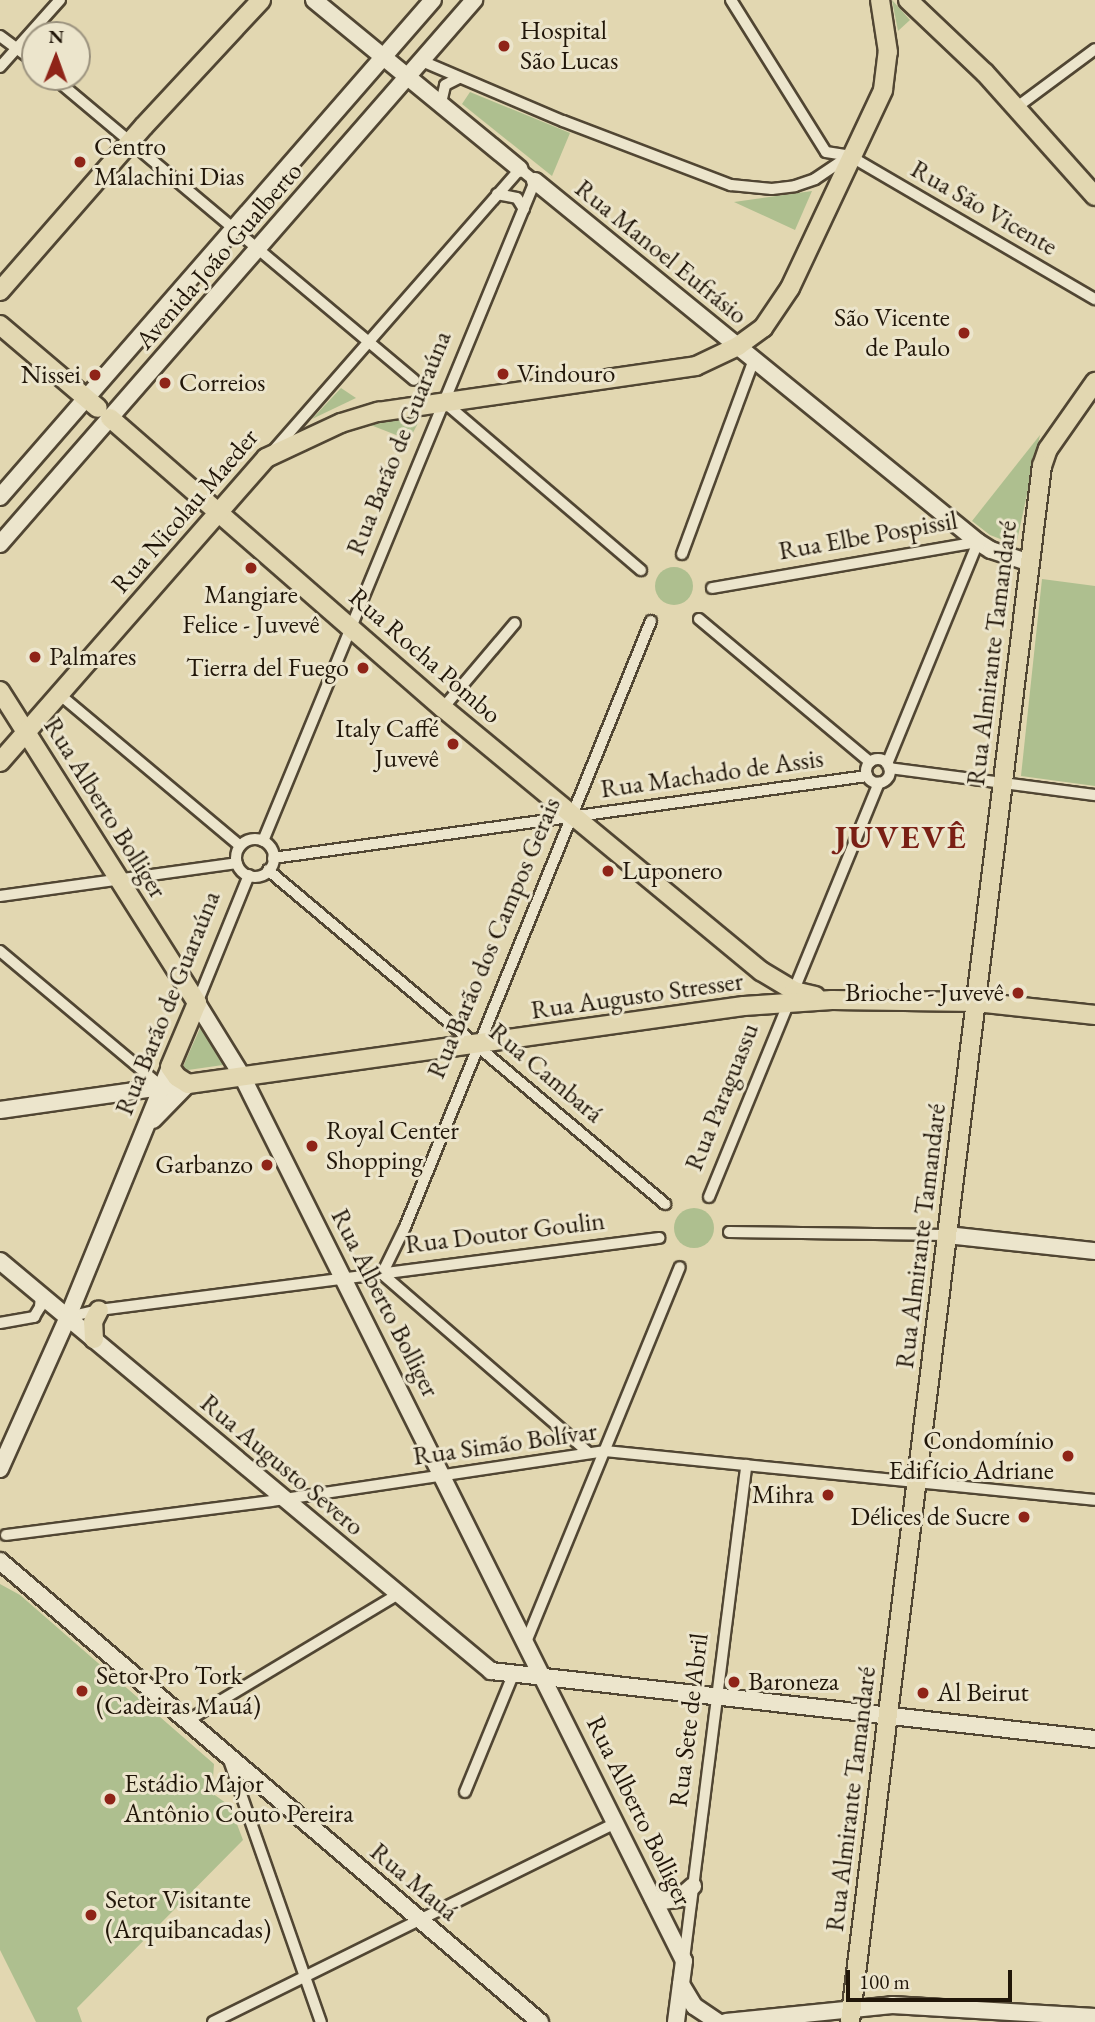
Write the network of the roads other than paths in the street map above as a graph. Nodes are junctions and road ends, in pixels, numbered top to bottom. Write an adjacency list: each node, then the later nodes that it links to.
1 (60, 0): 10 (street)
2 (261, 0): 21 (main road)
3 (314, 0): 13 (street, Rua Manoel Eufrásio)
4 (474, 0): 14 (street, Avenida João Gualberto)
5 (731, 0): 22 (street, Rua São Vicente)
6 (908, 0): 20 (main road)
7 (430, 2): 13 (street, Avenida João Gualberto)
8 (879, 5): 22 (main road)
9 (0, 36): 10 (street)
10 (18, 47): 12 (street); 15 (street)
11 (1095, 49): 20 (street)
12 (21, 50)
13 (384, 57): 16 (street, Rua Manoel Eufrásio); 28 (street, Avenida João Gualberto)
14 (422, 61): 16 (street, Avenida João Gualberto); 17 (street)
15 (0, 67)
16 (408, 76): 19 (street, Rua Manoel Eufrásio); 29 (street, Avenida João Gualberto)
17 (459, 78): 19 (street); 22 (street)
18 (70, 91): 21 (street)
19 (441, 103): 23 (street, Rua Manoel Eufrásio)
20 (1017, 107): 26 (main road)
21 (130, 141): 28 (street); 30 (main road)
22 (850, 156): 31 (street, Rua São Vicente); 34 (main road)
23 (520, 169): 24 (street, Rua Manoel Eufrásio); 25 (street, Rua Nicolau Maeder)
24 (535, 181): 27 (street, Rua Barão de Guaraúna); 34 (street, Rua Manoel Eufrásio)
25 (497, 194): 27 (street); 33 (street, Rua Nicolau Maeder)
26 (1095, 196)
27 (524, 209): 38 (street, Rua Barão de Guaraúna)
28 (235, 229): 29 (street); 39 (street, Avenida João Gualberto)
29 (258, 249): 33 (street); 39 (street, Avenida João Gualberto)
30 (0, 291)
31 (1095, 299)
32 (0, 325): 39 (main road, Rua Rocha Pombo)
33 (368, 341): 36 (street); 40 (street, Rua Nicolau Maeder)
34 (738, 346): 35 (street, Rua Manoel Eufrásio); 38 (main road)
35 (754, 359): 43 (street, Rua Manoel Eufrásio); 45 (street)
36 (414, 380)
37 (1095, 382): 46 (main road, Rua Almirante Tamandaré)
38 (444, 402): 40 (main road); 47 (street); 52 (street, Rua Barão de Guaraúna)
39 (98, 408): 41 (street, Avenida João Gualberto); 42 (main road, Rua Rocha Pombo); 44 (street, Avenida João Gualberto)
40 (266, 458): 42 (main road, Rua Nicolau Maeder)
41 (0, 497)
42 (220, 511): 52 (main road, Rua Rocha Pombo); 54 (main road, Rua Nicolau Maeder)
43 (978, 542): 46 (street, Rua Elbe Pospissil); 48 (street, Rua Elbe Pospissil); 59 (street)
44 (0, 544)
45 (682, 554)
46 (1030, 563): 62 (main road, Rua Almirante Tamandaré)
47 (641, 570)
48 (712, 589)
49 (699, 619): 58 (street)
50 (651, 621): 64 (street, Rua Barão dos Campos Gerais)
51 (515, 623): 55 (street)
52 (351, 627): 55 (main road, Rua Rocha Pombo); 65 (street, Rua Barão de Guaraúna)
53 (0, 691): 56 (main road, Rua Alberto Bolliger)
54 (59, 694): 56 (main road, Rua Nicolau Maeder); 66 (street)
55 (443, 708): 64 (main road, Rua Rocha Pombo)
56 (26, 732): 57 (main road, Rua Nicolau Maeder); 71 (main road, Rua Alberto Bolliger)
57 (0, 762)
58 (870, 762): 59 (street); 60 (street)
59 (888, 766): 61 (street); 62 (street)
60 (867, 776): 61 (street); 64 (street, Rua Machado de Assis)
61 (879, 783): 75 (street, Rua Paraguassu)
62 (1003, 783): 63 (street); 76 (main road, Rua Almirante Tamandaré)
63 (1095, 795)
64 (574, 817): 67 (street, Rua Machado de Assis); 74 (main road, Rua Rocha Pombo); 82 (street, Rua Barão dos Campos Gerais)
65 (263, 841): 66 (street); 67 (street)
66 (240, 846): 68 (street)
67 (273, 858): 69 (street)
68 (237, 863): 70 (street); 71 (street)
69 (268, 870): 70 (street); 82 (street, Rua Cambará)
70 (249, 875): 77 (street, Rua Barão de Guaraúna)
71 (119, 880): 72 (street); 77 (main road, Rua Alberto Bolliger)
72 (0, 896)
73 (0, 951): 86 (street)
74 (761, 971): 75 (main road, Rua Rocha Pombo); 78 (main road)
75 (791, 997): 76 (main road, Rua Rocha Pombo); 78 (main road, Rua Augusto Stresser); 89 (street, Rua Paraguassu)
76 (976, 1002): 79 (main road); 92 (main road, Rua Almirante Tamandaré)
77 (197, 1003): 80 (main road, Rua Barão de Guaraúna); 81 (street, Rua Alberto Bolliger)
78 (744, 1006): 82 (main road, Rua Augusto Stresser)
79 (1095, 1014)
80 (189, 1021): 81 (street); 83 (main road, Rua Barão de Guaraúna)
81 (213, 1029): 84 (street, Rua Alberto Bolliger)
82 (477, 1044): 84 (main road, Rua Augusto Stresser); 90 (street, Rua Cambará); 97 (street, Rua Barão dos Campos Gerais)
83 (170, 1067): 85 (main road); 86 (street, Rua Barão de Guaraúna)
84 (242, 1076): 85 (main road, Rua Augusto Stresser); 98 (street, Rua Alberto Bolliger)
85 (188, 1084): 86 (street, Rua Augusto Stresser); 88 (street, Rua Barão de Guaraúna)
86 (162, 1087): 87 (street, Rua Augusto Stresser); 88 (street, Rua Barão de Guaraúna)
87 (0, 1110)
88 (136, 1151): 101 (street, Rua Barão de Guaraúna)
89 (709, 1197)
90 (665, 1204)
91 (729, 1232): 92 (street)
92 (947, 1235): 94 (street); 109 (main road, Rua Almirante Tamandaré)
93 (659, 1238): 97 (street, Rua Doutor Goulin)
94 (1095, 1251)
95 (0, 1261): 99 (street, Rua Augusto Severo)
96 (680, 1267): 104 (street)
97 (382, 1274): 98 (street, Rua Doutor Goulin); 105 (street)
98 (344, 1279): 100 (street, Rua Doutor Goulin); 108 (street, Rua Alberto Bolliger)
99 (41, 1295): 101 (street, Rua Augusto Severo); 102 (street)
100 (99, 1310): 101 (street, Rua Doutor Goulin); 103 (main road)
101 (68, 1317): 103 (street, Rua Augusto Severo); 107 (street, Rua Barão de Guaraúna)
102 (0, 1323)
103 (94, 1339): 110 (street, Rua Augusto Severo)
104 (605, 1451): 105 (street, Rua Simão Bolívar); 106 (street, Rua Simão Bolívar); 115 (street)
105 (589, 1453): 108 (street, Rua Simão Bolívar)
106 (746, 1465): 109 (street, Rua Simão Bolívar); 118 (street, Rua Sete de Abril)
107 (0, 1469)
108 (442, 1475): 110 (street, Rua Simão Bolívar); 115 (street, Rua Alberto Bolliger)
109 (917, 1482): 111 (street, Rua Simão Bolívar); 119 (main road, Rua Almirante Tamandaré)
110 (284, 1499): 112 (street, Rua Simão Bolívar); 114 (street, Rua Augusto Severo)
111 (1095, 1500)
112 (6, 1535)
113 (0, 1561): 120 (street, Rua Mauá)
114 (397, 1595): 116 (street, Rua Augusto Severo); 120 (street)
115 (526, 1642): 117 (street, Rua Alberto Bolliger)
116 (513, 1675): 117 (street, Rua Augusto Severo); 123 (street)
117 (544, 1679): 118 (street, Rua Augusto Severo); 124 (street, Rua Alberto Bolliger)
118 (716, 1698): 119 (street, Rua Augusto Severo); 125 (street, Rua Sete de Abril)
119 (888, 1716): 121 (street, Rua Augusto Severo); 131 (main road, Rua Almirante Tamandaré)
120 (187, 1721): 122 (street, Rua Mauá)
121 (1095, 1739)
122 (227, 1755): 127 (street, Rua Mauá); 129 (street)
123 (465, 1792)
124 (615, 1823): 126 (street, Rua Alberto Bolliger); 127 (street)
125 (693, 1886): 126 (street); 128 (street, Rua Sete de Abril)
126 (653, 1898): 128 (street, Rua Alberto Bolliger)
127 (421, 1920): 129 (street); 135 (street, Rua Mauá)
128 (684, 1961): 130 (street, Rua Sete de Abril)
129 (306, 1977): 133 (street); 134 (street)
130 (681, 1984): 136 (street, Rua Sete de Abril); 137 (street)
131 (851, 2015): 132 (street); 138 (street)
132 (1095, 2017)
133 (213, 2022)
134 (321, 2022)
135 (540, 2022)
136 (676, 2022)
137 (718, 2022)
138 (726, 2022)

